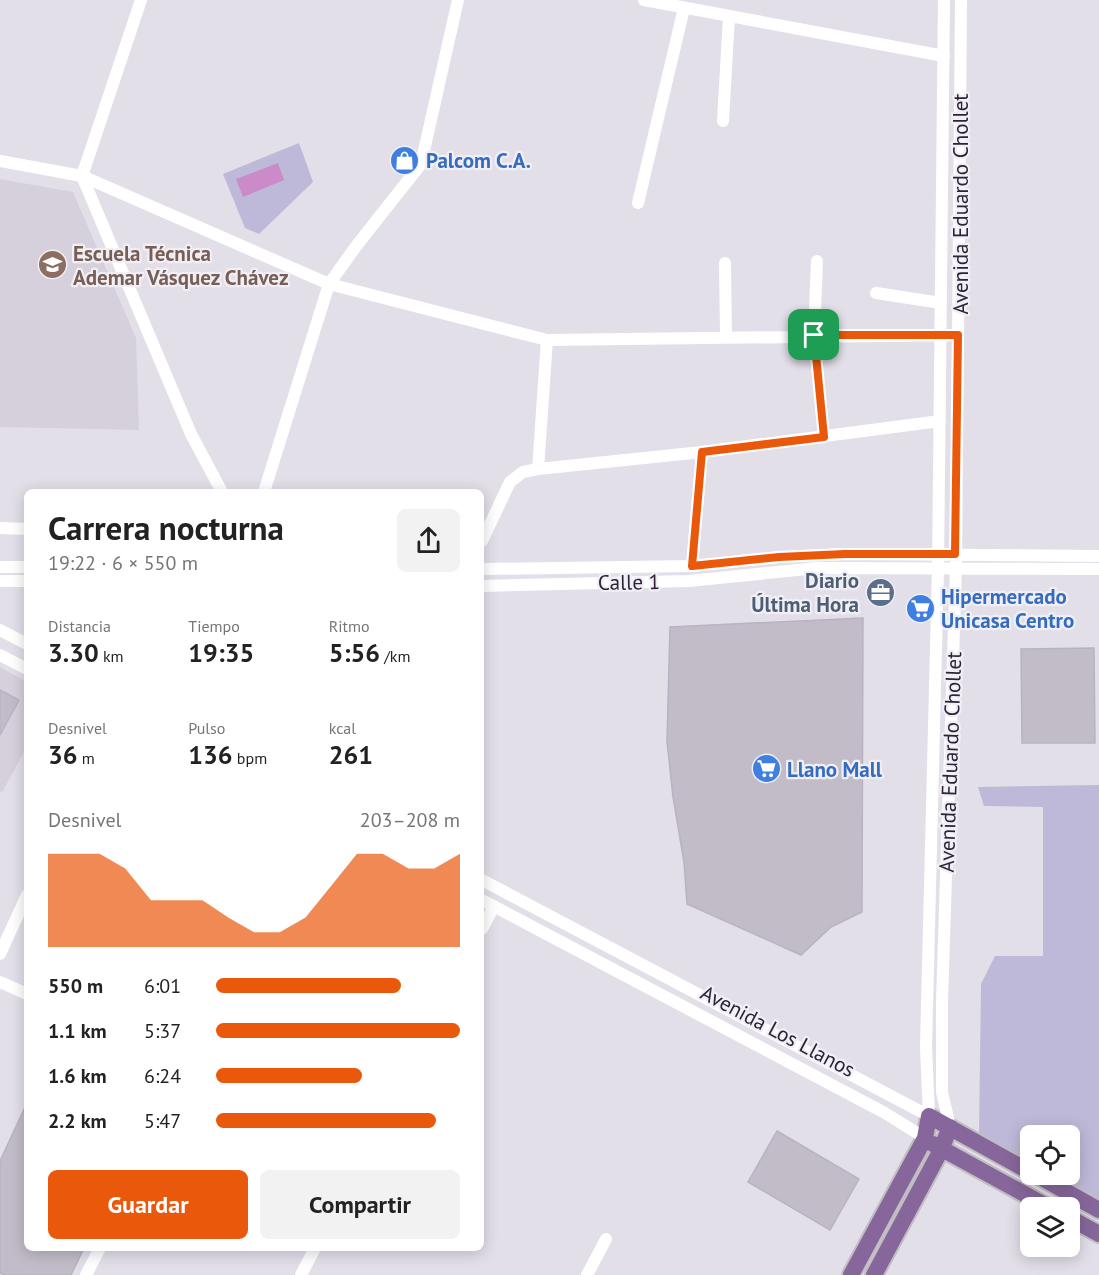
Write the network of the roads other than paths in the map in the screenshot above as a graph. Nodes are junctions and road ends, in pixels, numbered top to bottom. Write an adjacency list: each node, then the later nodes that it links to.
1 (141, 0): 11 (street)
2 (458, 0): 15 (street)
3 (644, 0): 6 (street)
4 (944, 0): 8 (street, Avenida Eduardo Chollet)
5 (961, 0): 19 (street, Avenida Eduardo Chollet)
6 (684, 8): 7 (street); 12 (street)
7 (729, 16): 8 (street); 9 (street)
8 (944, 56): 17 (street, Avenida Eduardo Chollet)
9 (723, 121)
10 (0, 161): 11 (street)
11 (82, 176): 15 (street); 27 (street)
12 (638, 202)
13 (817, 261): 18 (street)
14 (725, 263): 21 (street)
15 (329, 284): 22 (street); 28 (street)
16 (876, 293): 17 (street)
17 (941, 303): 20 (street, Avenida Eduardo Chollet)
18 (814, 335): 20 (street); 21 (street); 24 (street)
19 (958, 335): 20 (street); 33 (street, Avenida Eduardo Chollet)
20 (940, 336): 23 (street, Avenida Eduardo Chollet)
21 (726, 337): 22 (street)
22 (547, 340): 26 (street)
23 (940, 421): 24 (street); 32 (street, Avenida Eduardo Chollet)
24 (824, 437): 25 (street)
25 (702, 452): 26 (street); 35 (street)
26 (538, 469): 31 (street)
27 (220, 489)
28 (265, 489)
29 (0, 528): 30 (street)
30 (24, 529)
31 (484, 537)
32 (938, 554): 33 (street, Calle 1); 35 (street, Calle 1); 38 (street, Avenida Eduardo Chollet)
33 (955, 554): 34 (street, Calle 1); 39 (street, Avenida Eduardo Chollet)
34 (1099, 556)
35 (692, 566): 40 (street, Calle 1)
36 (0, 567): 37 (street)
37 (24, 567)
38 (938, 567): 39 (street, Calle 1); 44 (street, Calle 1); 57 (street, Avenida Eduardo Chollet)
39 (956, 567): 41 (street, Calle 1); 58 (street, Avenida Eduardo Chollet)
40 (484, 569)
41 (1099, 569)
42 (0, 581): 43 (street)
43 (24, 581)
44 (484, 586)
45 (0, 630): 46 (street)
46 (24, 642)
47 (0, 655): 48 (street)
48 (24, 667)
49 (484, 881): 57 (street, Avenida Los Llanos)
50 (484, 901): 52 (street, Avenida Los Llanos)
51 (24, 902): 54 (street)
52 (494, 906): 53 (street); 59 (street, Avenida Los Llanos)
53 (484, 925)
54 (0, 954)
55 (0, 982): 56 (street)
56 (24, 993)
57 (929, 1116): 58 (main road, Avenida Los Llanos); 59 (main road)
58 (950, 1127): 60 (main road); 61 (main road, Avenida Los Llanos)
59 (925, 1138): 60 (main road, Avenida Los Llanos); 73 (main road)
60 (940, 1150): 63 (main road, Avenida Los Llanos); 74 (main road)
61 (1020, 1166)
62 (1055, 1185): 64 (main road)
63 (1029, 1197)
64 (1099, 1210)
65 (1080, 1224): 66 (main road)
66 (1099, 1234)
67 (606, 1239): 72 (street)
68 (98, 1251): 70 (street)
69 (313, 1251): 71 (street)
70 (86, 1275)
71 (301, 1275)
72 (587, 1275)
73 (851, 1275)
74 (874, 1275)

